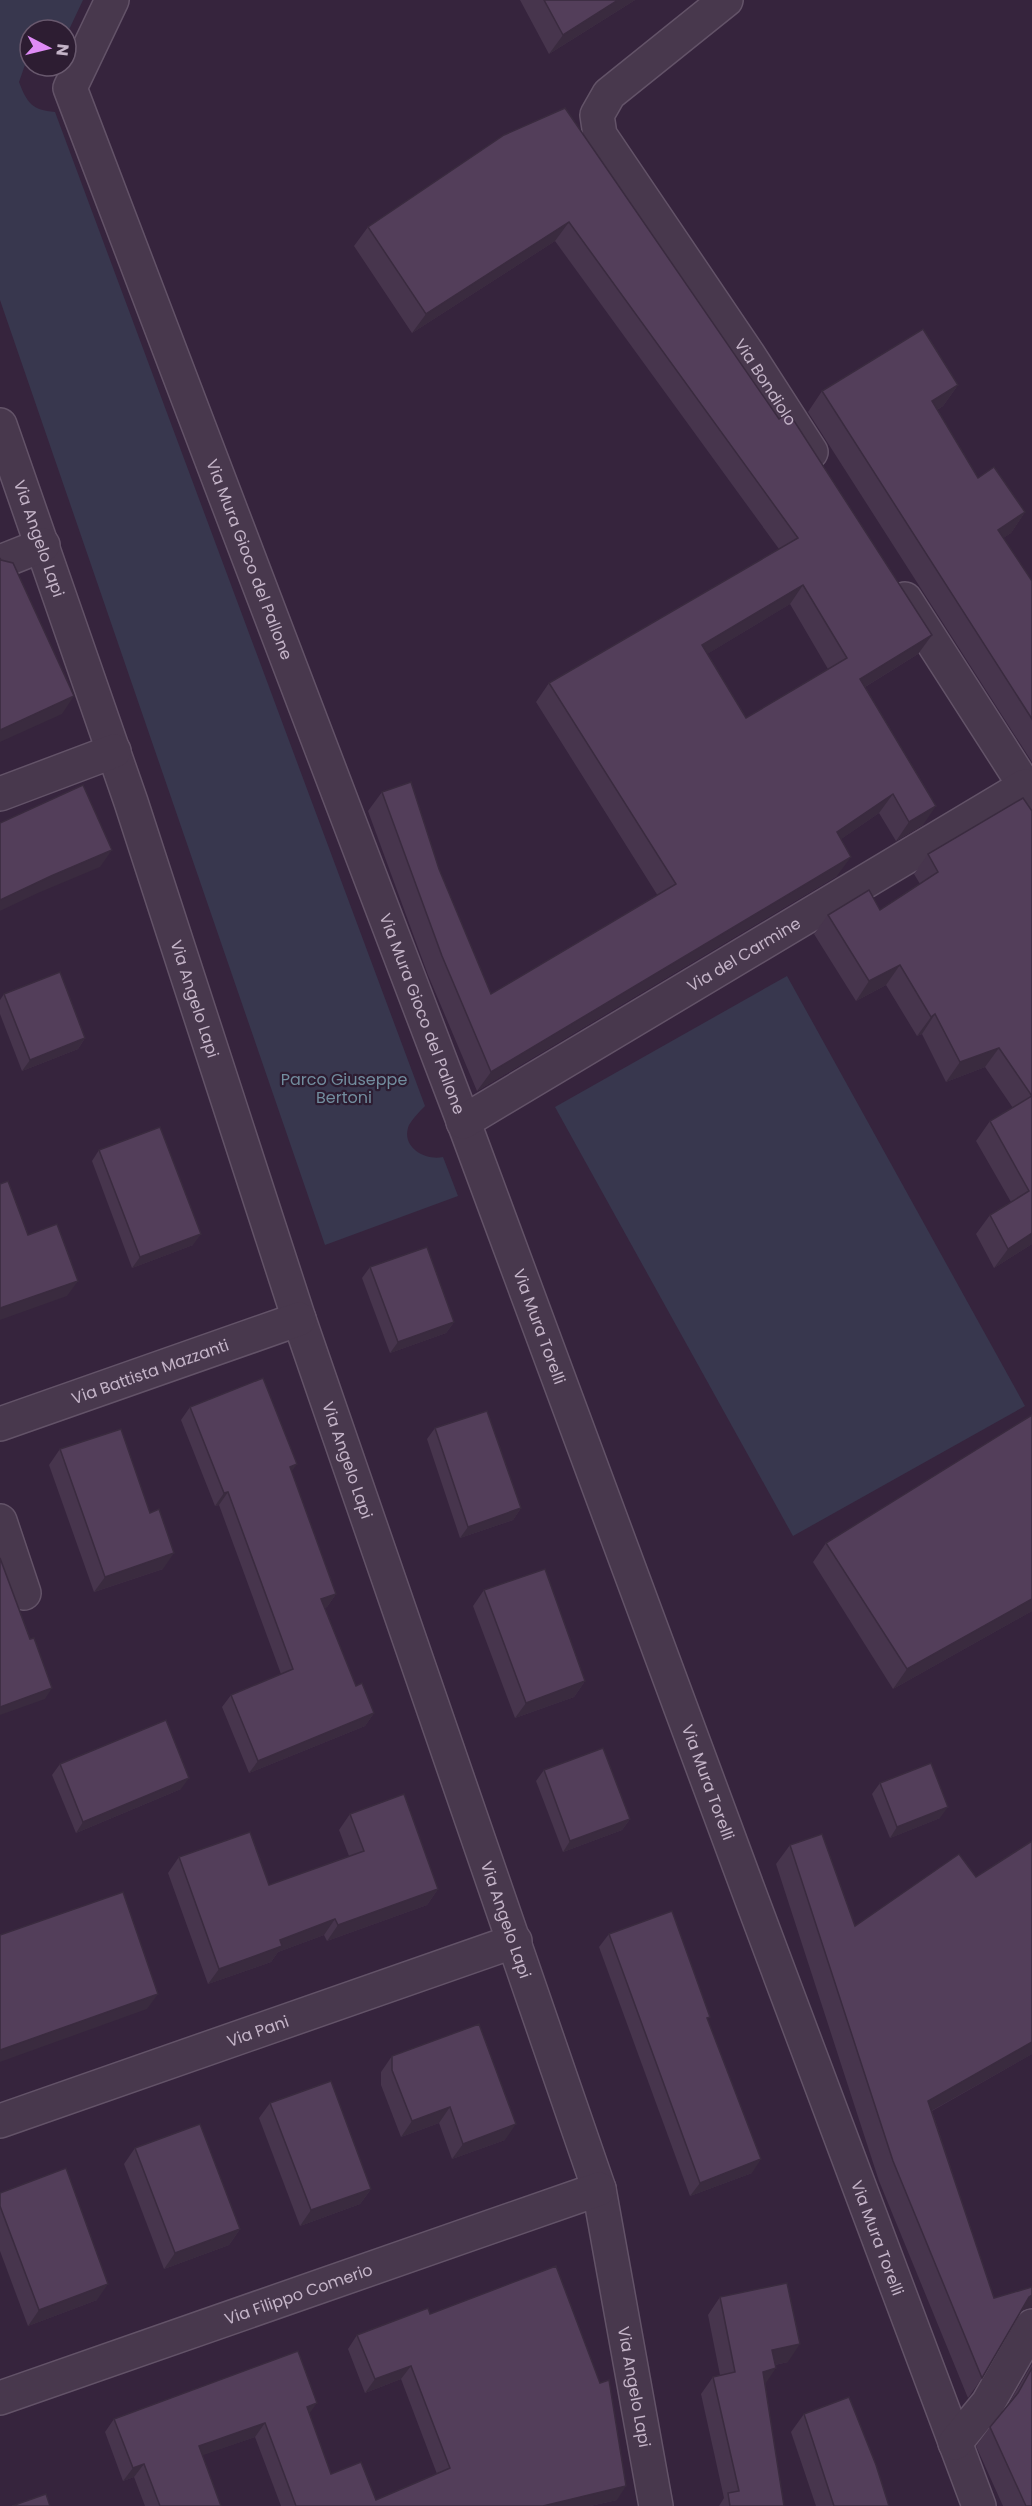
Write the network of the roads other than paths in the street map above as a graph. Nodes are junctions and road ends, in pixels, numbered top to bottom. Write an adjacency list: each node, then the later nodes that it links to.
1 (112, 0): 11 (street, Via Mura Gioco del Pallone)
2 (726, 0): 4 (street, Via Bondiolo)
3 (0, 425): 5 (street, Via Angelo Lapi)
4 (825, 475)
5 (44, 545): 6 (street); 8 (street, Via Angelo Lapi)
6 (0, 562)
7 (890, 575): 9 (street)
8 (114, 751): 10 (street); 12 (street, Via Angelo Lapi)
9 (1028, 792): 11 (street, Via del Carmine)
10 (0, 794)
11 (463, 1122): 21 (street, Via Mura Torelli)
12 (299, 1319): 13 (street, Via Battista Mazzanti); 16 (street, Via Angelo Lapi)
13 (0, 1424)
14 (0, 1521): 15 (street)
15 (24, 1593)
16 (515, 1941): 17 (street, Via Pani); 18 (street, Via Angelo Lapi)
17 (0, 2121)
18 (599, 2189): 20 (street, Via Filippo Comerio); 22 (street, Via Angelo Lapi)
19 (1032, 2326): 21 (street)
20 (0, 2398)
21 (955, 2443): 23 (street, Via Mura Torelli)
22 (656, 2506)
23 (979, 2506)

